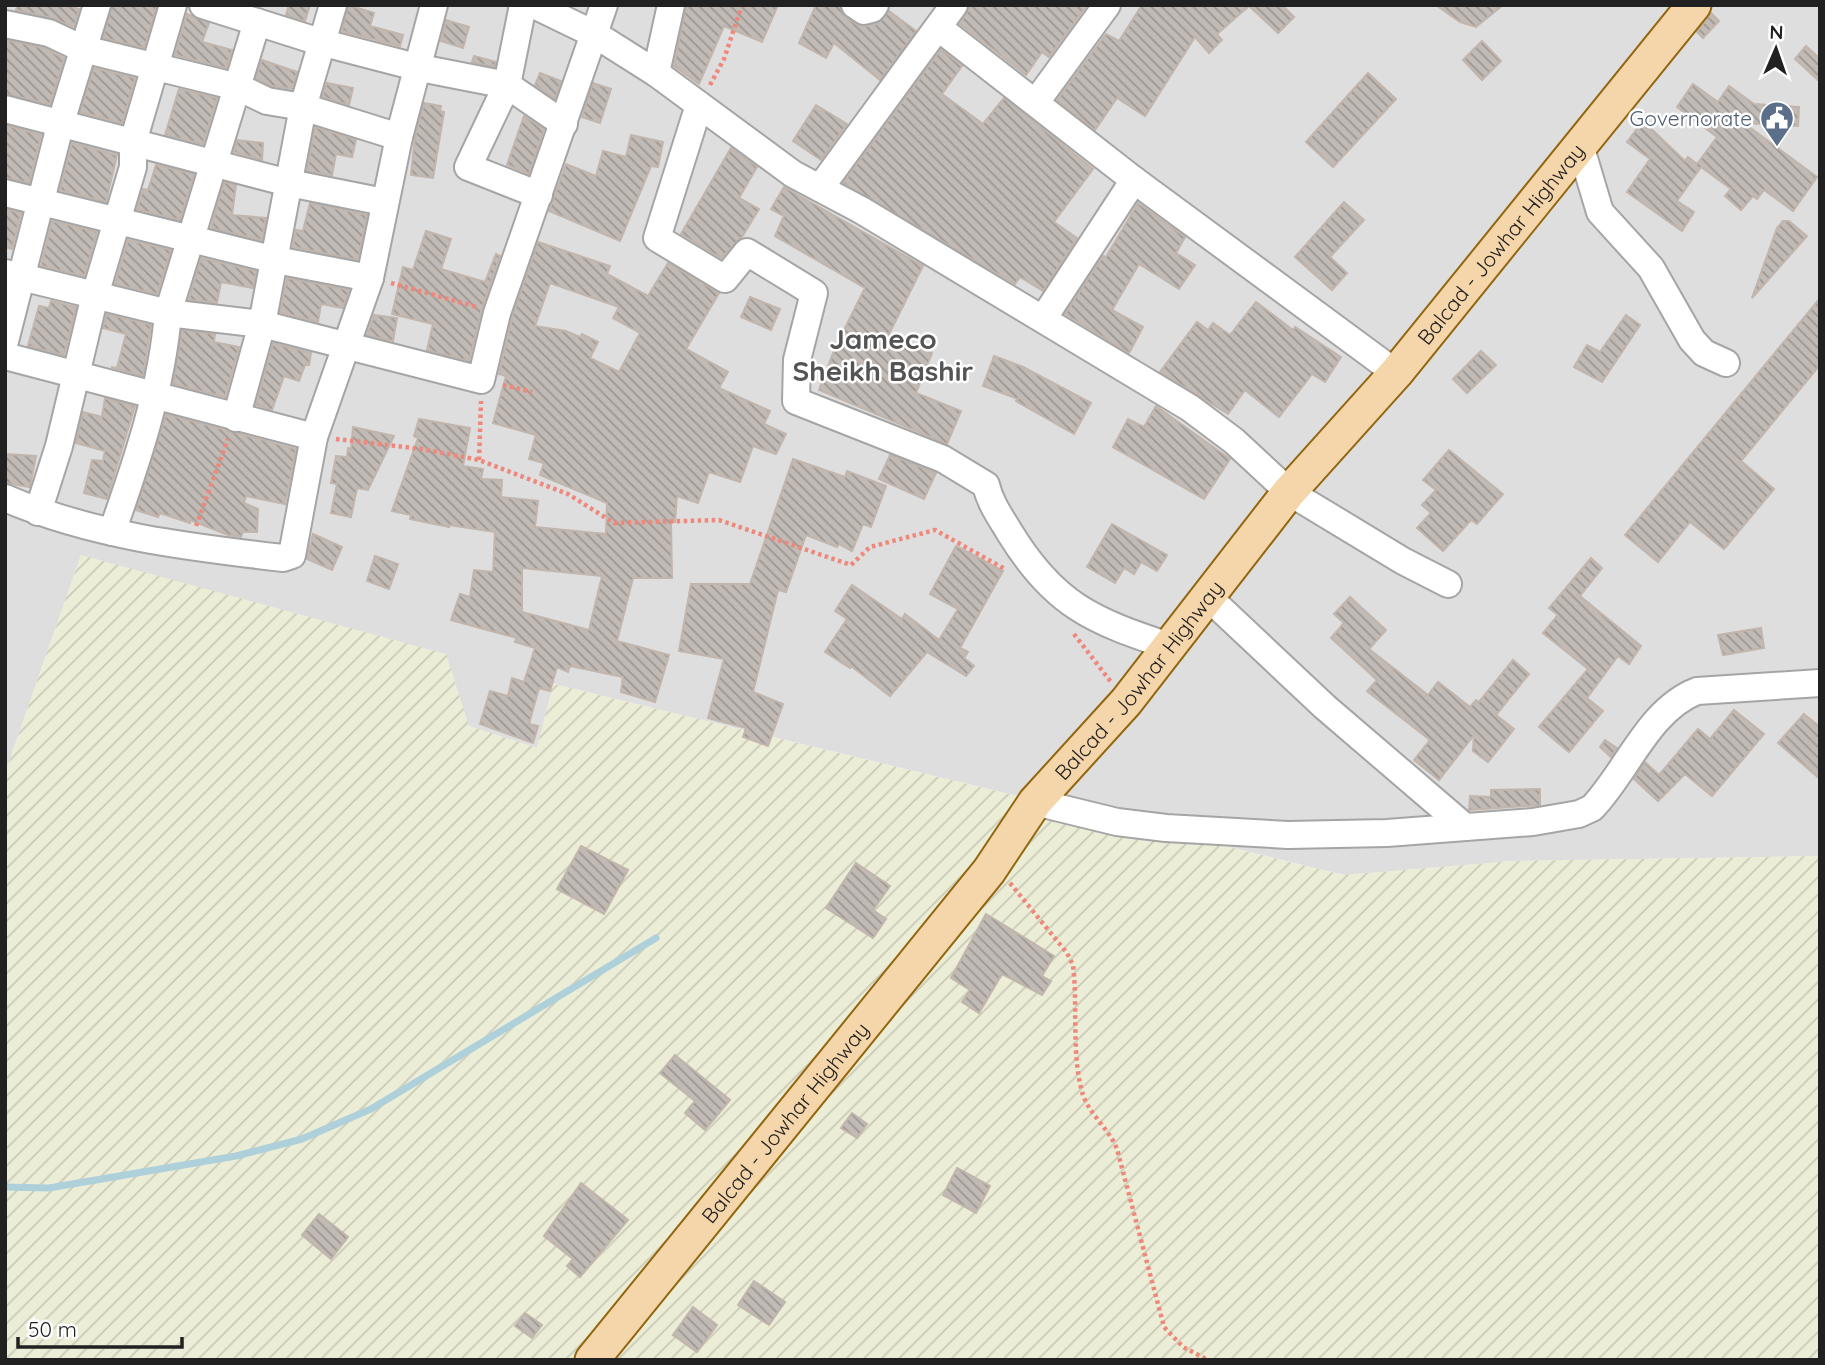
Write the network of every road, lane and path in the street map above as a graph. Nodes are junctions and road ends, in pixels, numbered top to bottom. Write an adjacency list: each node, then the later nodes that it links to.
1 (97, 5): 21 (street)
2 (173, 5): 22 (street)
3 (203, 5): 17 (street)
4 (333, 5): 20 (street)
5 (434, 5): 23 (street)
6 (523, 5): 25 (street)
7 (534, 5): 19 (street)
8 (604, 5): 19 (street)
9 (671, 5): 24 (street)
10 (742, 5): 28 (path)
11 (855, 5): 12 (street)
12 (875, 5)
13 (954, 5): 18 (street)
14 (1107, 5): 27 (street)
15 (1694, 5): 35 (main road, Balcad - Jowhar Highway)
16 (10, 18): 21 (street)
17 (257, 22): 20 (street); 26 (street)
18 (939, 28): 27 (street); 39 (street)
19 (596, 35): 24 (street); 32 (street)
20 (320, 42): 23 (street); 29 (street)
21 (83, 49): 22 (street); 31 (street)
22 (154, 66): 26 (street); 34 (street)
23 (420, 68): 25 (street); 33 (street)
24 (656, 73): 28 (street)
25 (508, 85): 32 (street); 41 (street)
26 (238, 87): 29 (street); 36 (street)
27 (1036, 103): 37 (street)
28 (699, 105): 39 (street); 73 (street)
29 (303, 107): 33 (street); 38 (street)
30 (5, 109): 31 (street)
31 (61, 122): 34 (street); 43 (street)
32 (564, 124): 41 (street)
33 (399, 137): 42 (street)
34 (133, 142): 36 (street); 44 (street)
35 (1580, 145): 57 (street); 58 (main road, Balcad - Jowhar Highway)
36 (212, 163): 38 (street); 45 (street)
37 (1134, 180): 52 (street); 58 (street)
38 (289, 183): 42 (street); 46 (street)
39 (820, 188): 52 (street)
40 (5, 193): 43 (street)
41 (539, 195): 51 (street)
42 (384, 202): 48 (street)
43 (40, 203): 44 (street); 47 (street)
44 (118, 221): 45 (street); 49 (street)
45 (191, 240): 46 (street); 50 (street)
46 (276, 260): 48 (street); 53 (street)
47 (14, 275): 49 (street); 54 (street)
48 (370, 278): 51 (path); 55 (street)
49 (95, 295): 50 (street); 59 (street)
50 (168, 313): 53 (street); 61 (street)
51 (497, 313): 60 (street)
52 (1043, 318): 65 (street)
53 (262, 324): 55 (street); 62 (street)
54 (5, 341)
55 (347, 345): 60 (street); 63 (street)
56 (5, 356): 59 (street)
57 (1726, 363)
58 (1396, 373): 65 (main road, Balcad - Jowhar Highway)
59 (75, 376): 61 (street); 67 (street)
60 (481, 380): 64 (path)
61 (153, 394): 62 (street); 68 (street)
62 (236, 418): 63 (street); 69 (path)
63 (314, 437): 64 (path); 69 (street)
64 (479, 460): 70 (path)
65 (1289, 492): 71 (street); 72 (main road, Balcad - Jowhar Highway)
66 (5, 498): 67 (street)
67 (38, 512): 68 (street)
68 (113, 532): 69 (street)
69 (188, 547)
70 (1016, 575)
71 (1448, 584)
72 (1208, 597): 73 (main road, Balcad - Jowhar Highway); 76 (street)
73 (1169, 646): 75 (main road, Balcad - Jowhar Highway)
74 (1820, 683): 76 (street)
75 (1035, 802): 76 (street); 77 (main road, Balcad - Jowhar Highway)
76 (1465, 827)
77 (994, 864): 78 (main road, Balcad - Jowhar Highway); 79 (path)
78 (592, 1360)
79 (1208, 1360)

